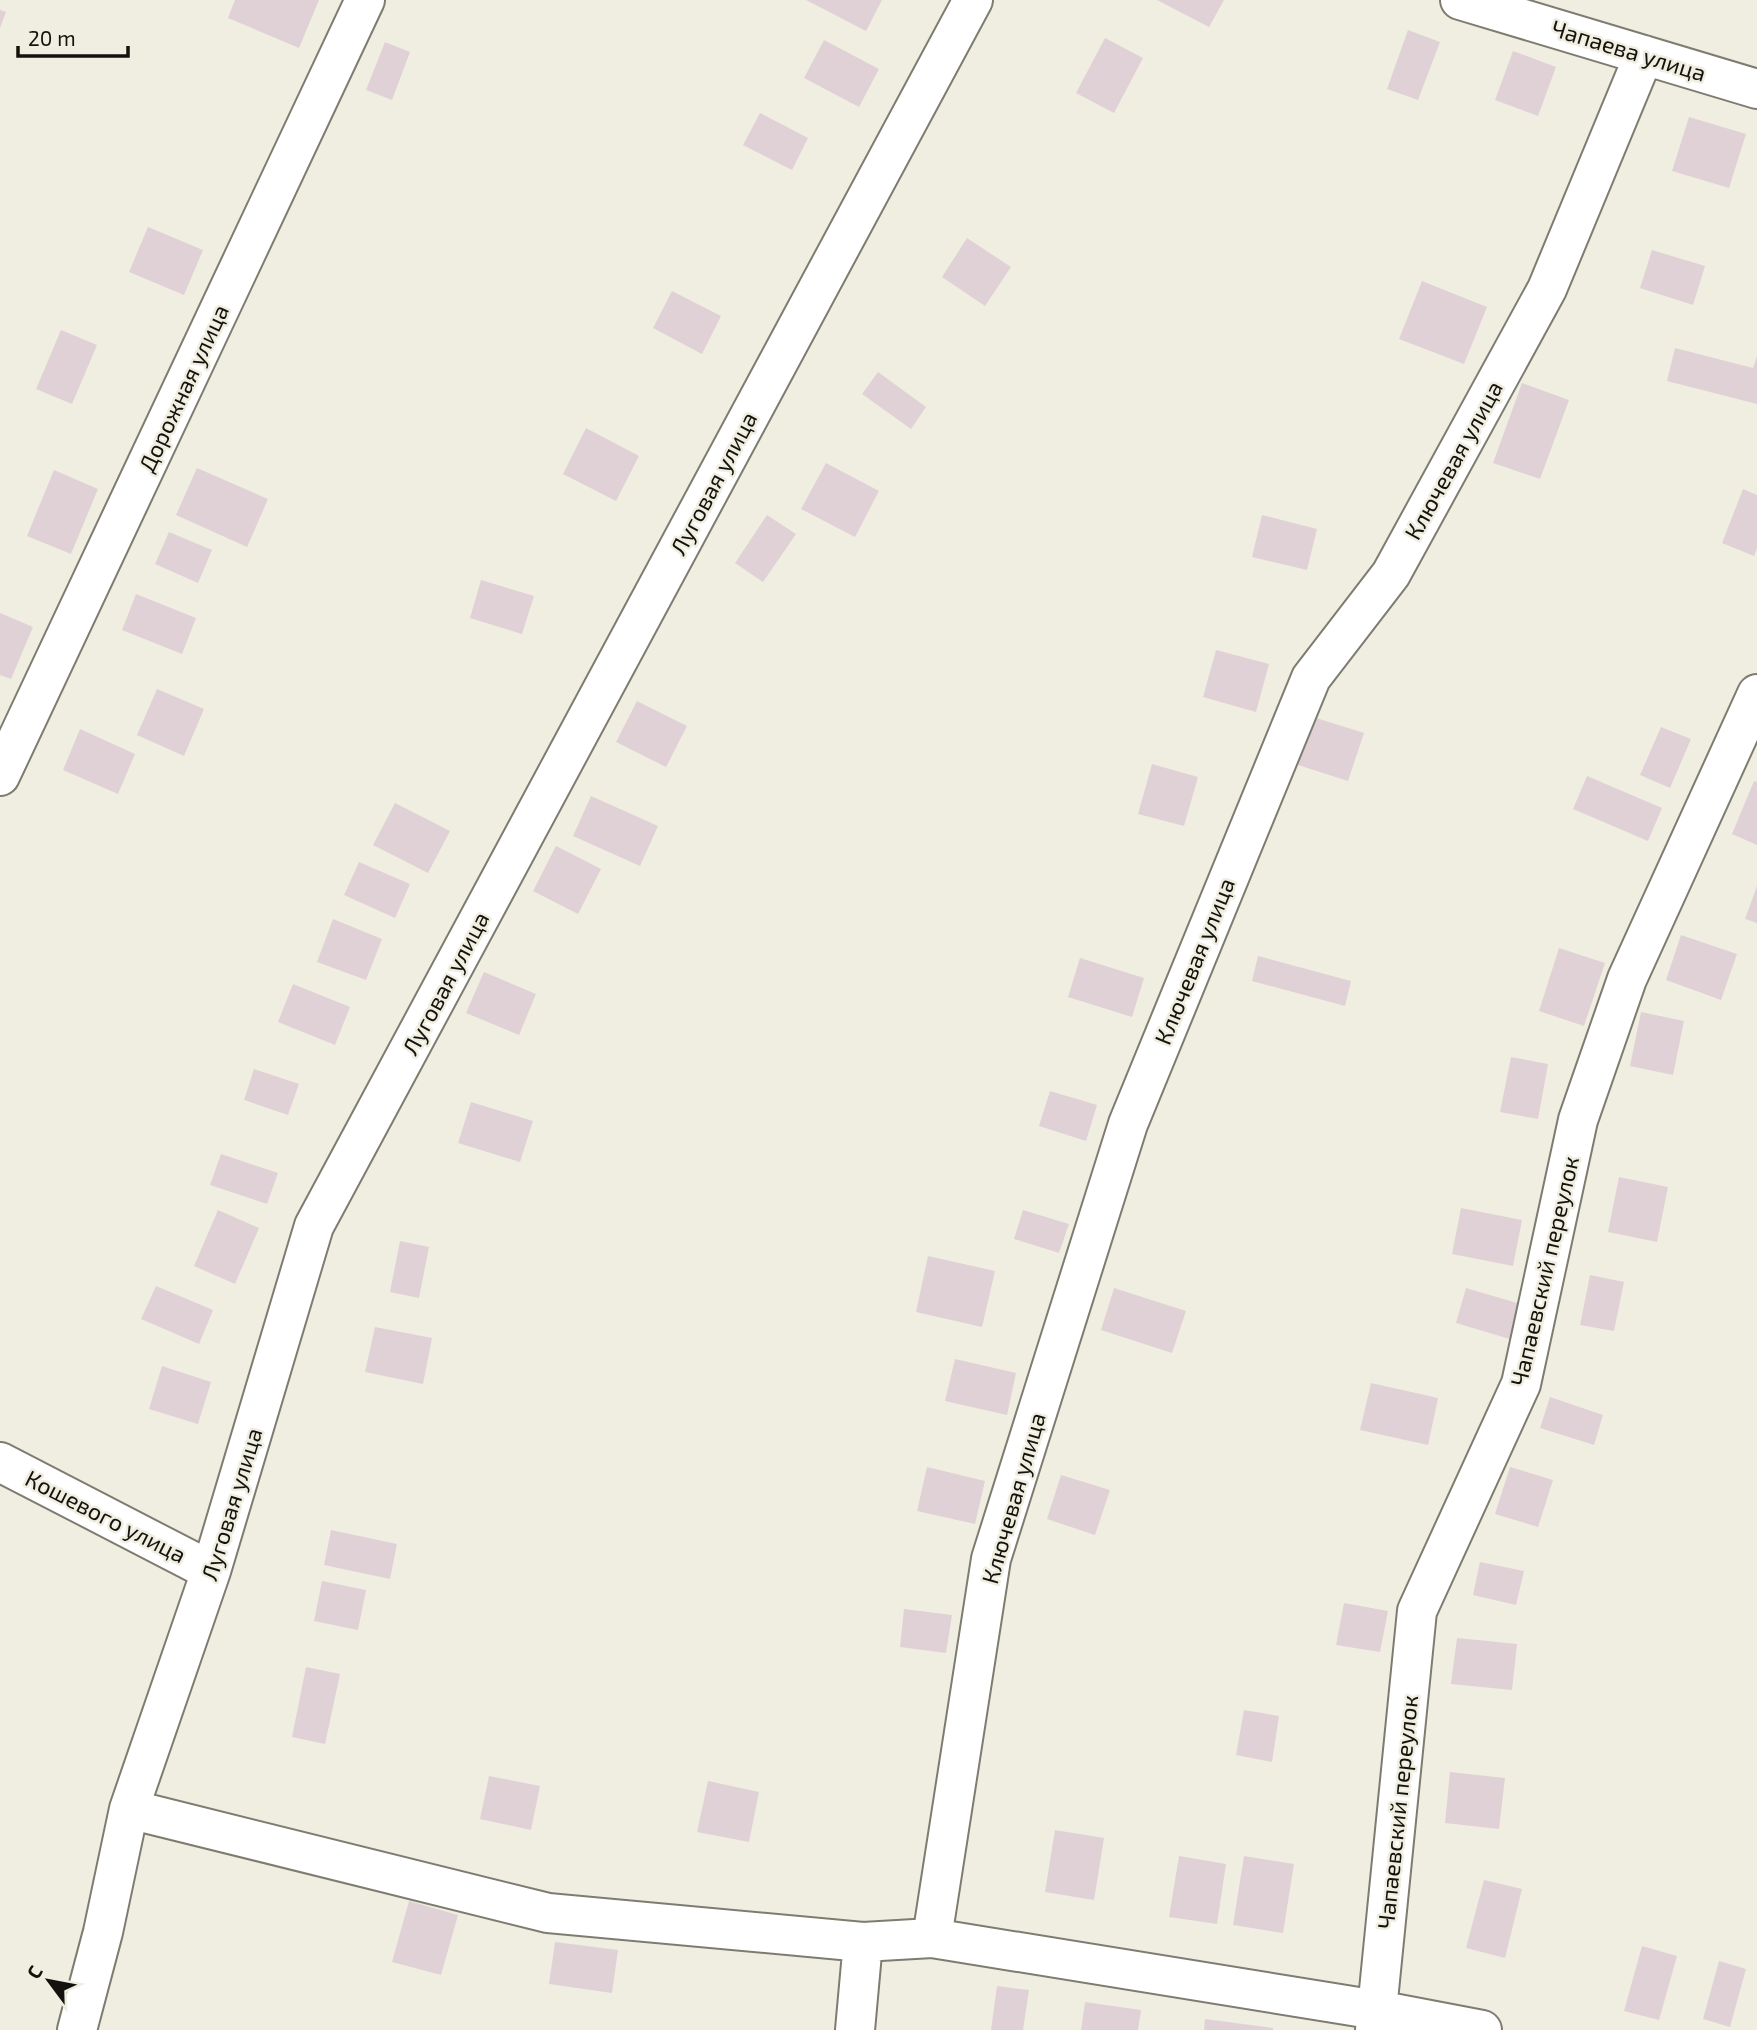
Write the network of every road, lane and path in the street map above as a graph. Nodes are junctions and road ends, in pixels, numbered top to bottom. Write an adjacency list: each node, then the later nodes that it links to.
1 (365, 0): 7 (street, Дорожная улица)
2 (973, 0): 9 (street, Луговая улица)
3 (1460, 0): 4 (street, Чапаева улица)
4 (1644, 55): 5 (street, Чапаева улица); 11 (street, Ключевая улица)
5 (1757, 89)
6 (1757, 694): 13 (street, Чапаевский переулок)
7 (0, 776)
8 (0, 1462): 9 (street, Кошевого улица)
9 (211, 1571): 10 (street, Луговая улица)
10 (129, 1809): 12 (street); 14 (street, Луговая улица)
11 (932, 1938): 12 (street); 13 (street)
12 (863, 1942): 15 (street)
13 (1376, 2020): 16 (street)
14 (77, 2030)
15 (855, 2030)
16 (1482, 2030)

